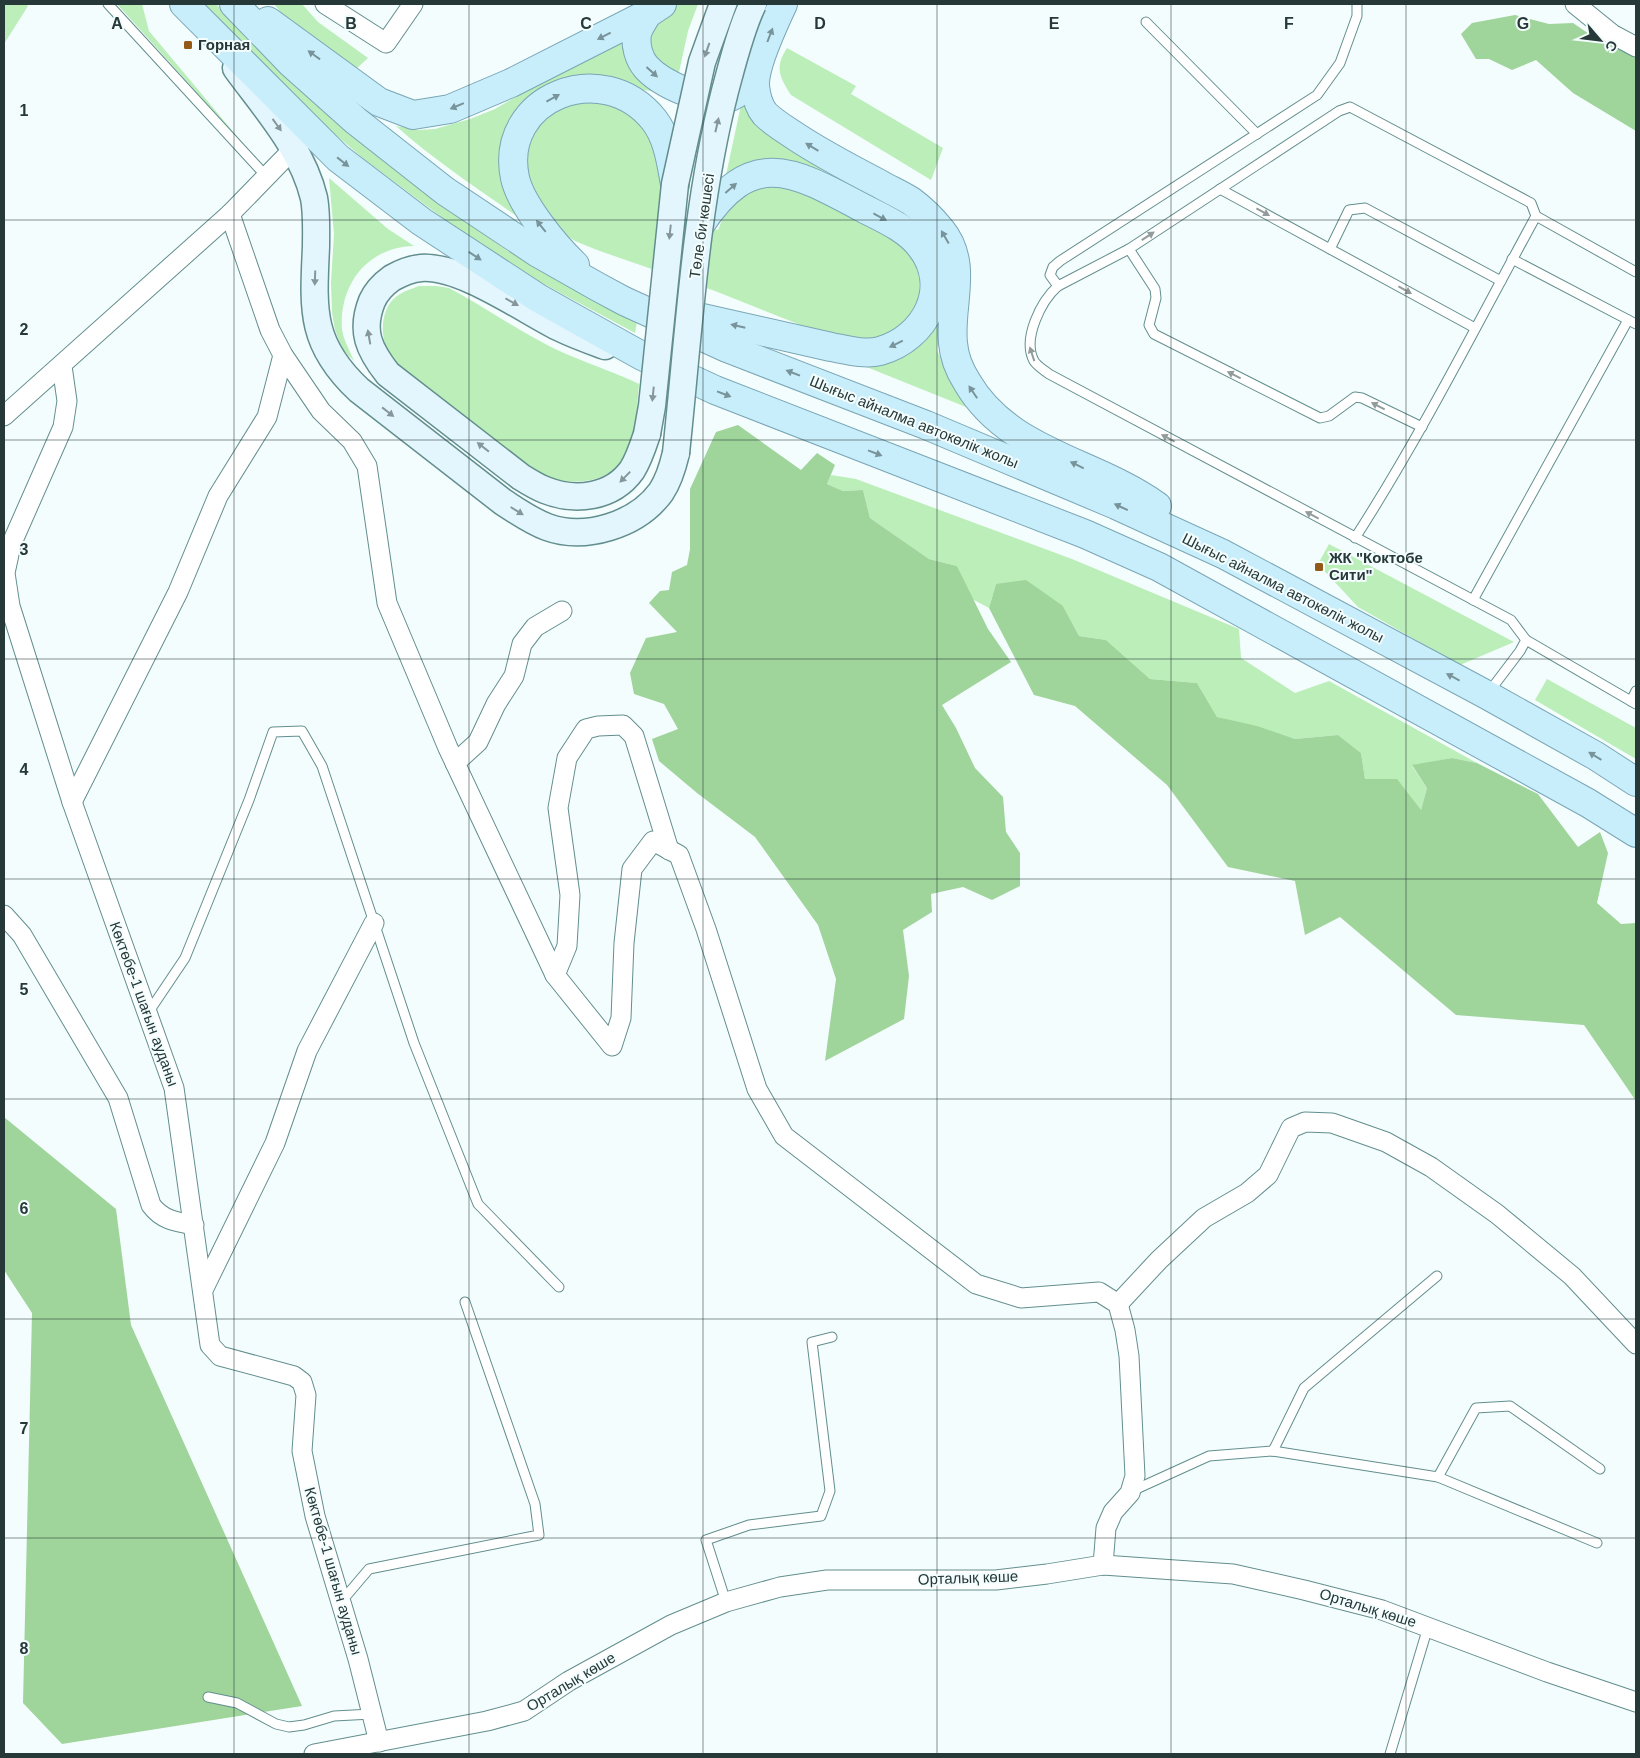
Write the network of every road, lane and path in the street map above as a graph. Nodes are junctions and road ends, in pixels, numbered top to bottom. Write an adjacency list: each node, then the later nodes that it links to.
1 (108, 4): 18 (lane)
2 (184, 4): 17 (main road, one-way to 17)
3 (234, 4): 30 (main road, Шығыс айналма автокөлік жолы)
4 (244, 4): 12 (main road, one-way to 4)
5 (325, 4): 6 (street)
6 (413, 4)
7 (723, 4): 19 (main road, Төле би көшесі, one-way to 19, bridge)
8 (753, 4): 23 (main road, Төле би көшесі, one-way to 8, bridge)
9 (783, 4): 15 (main road, one-way to 9)
10 (1357, 4): 16 (lane)
11 (1575, 4): 14 (street)
12 (655, 9): 15 (main road, one-way to 15)
13 (1146, 22): 16 (lane)
14 (1636, 47)
15 (758, 67): 40 (main road, one-way to 15)
16 (1257, 134): 29 (lane)
17 (302, 140): 18 (street); 23 (main road, Төле би көшесі, one-way to 23, bridge); 35 (main road, one-way to 35)
18 (266, 176): 21 (street)
19 (675, 184): 30 (main road, one-way to 19); 35 (main road, Төле би көшесі, one-way to 35, bridge)
20 (1220, 189): 22 (lane); 24 (lane, one-way to 20); 25 (lane, one-way to 25)
21 (230, 214): 34 (street); 36 (street)
22 (1536, 216): 26 (lane); 27 (lane)
23 (700, 225): 31 (main road, one-way to 31)
24 (1129, 249): 29 (lane); 38 (lane, one-way to 24)
25 (1330, 249): 28 (lane); 33 (lane, one-way to 33)
26 (1512, 259): 28 (lane); 32 (lane)
27 (1636, 272)
28 (1501, 281): 33 (lane)
29 (1058, 286): 39 (lane, one-way to 29)
30 (598, 287): 31 (main road, Шығыс айналма автокөлік жолы)
31 (624, 301): 40 (main road, Шығыс айналма автокөлік жолы, one-way to 31)
32 (1632, 322): 41 (lane)
33 (1475, 328): 38 (lane)
34 (283, 354): 47 (street); 49 (street)
35 (642, 356): 50 (main road, one-way to 50)
36 (62, 366): 37 (street); 49 (street, Көктөбе-1 шағын ауданы)
37 (4, 416)
38 (1422, 427): 39 (lane)
39 (1355, 538): 41 (lane)
40 (1223, 554): 45 (main road, Шығыс айналма автокөлік жолы, one-way to 40)
41 (1474, 600): 43 (lane)
42 (562, 611): 47 (street)
43 (1526, 640): 45 (lane); 46 (lane)
44 (1636, 691): 46 (lane)
45 (1487, 695): 48 (main road, Шығыс айналма автокөлік жолы, one-way to 45)
46 (1634, 702)
47 (455, 763): 54 (street)
48 (1636, 782)
49 (72, 802): 55 (street, Көктөбе-1 шағын ауданы)
50 (1636, 833)
51 (669, 850): 54 (street); 54 (street); 61 (street)
52 (4, 915): 56 (street)
53 (374, 923): 55 (lane); 58 (lane); 59 (street)
54 (555, 975)
55 (148, 1013): 56 (street, Көктөбе-1 шағын ауданы)
56 (194, 1226): 59 (street, Көктөбе-1 шағын ауданы)
57 (1437, 1276): 64 (lane)
58 (559, 1287)
59 (203, 1290): 70 (street, Көктөбе-1 шағын ауданы)
60 (465, 1302): 70 (lane)
61 (1118, 1304): 63 (street); 67 (street)
62 (832, 1337): 71 (lane)
63 (1636, 1344)
64 (1273, 1451): 66 (lane); 67 (lane)
65 (1600, 1469): 66 (lane)
66 (1438, 1477): 68 (lane)
67 (1130, 1492): 69 (street)
68 (1597, 1543)
69 (1104, 1565): 71 (street, Орталық көше); 72 (street, Орталық көше)
70 (341, 1602): 75 (street, Көктөбе-1 шағын ауданы)
71 (726, 1602): 76 (street, Орталық көше)
72 (1428, 1627): 74 (street, Орталық көше); 78 (lane)
73 (208, 1697): 75 (lane)
74 (1636, 1702)
75 (372, 1714): 76 (street, Көктөбе-1 шағын ауданы)
76 (379, 1742): 77 (street, Орталық көше)
77 (314, 1754)
78 (1390, 1754)

